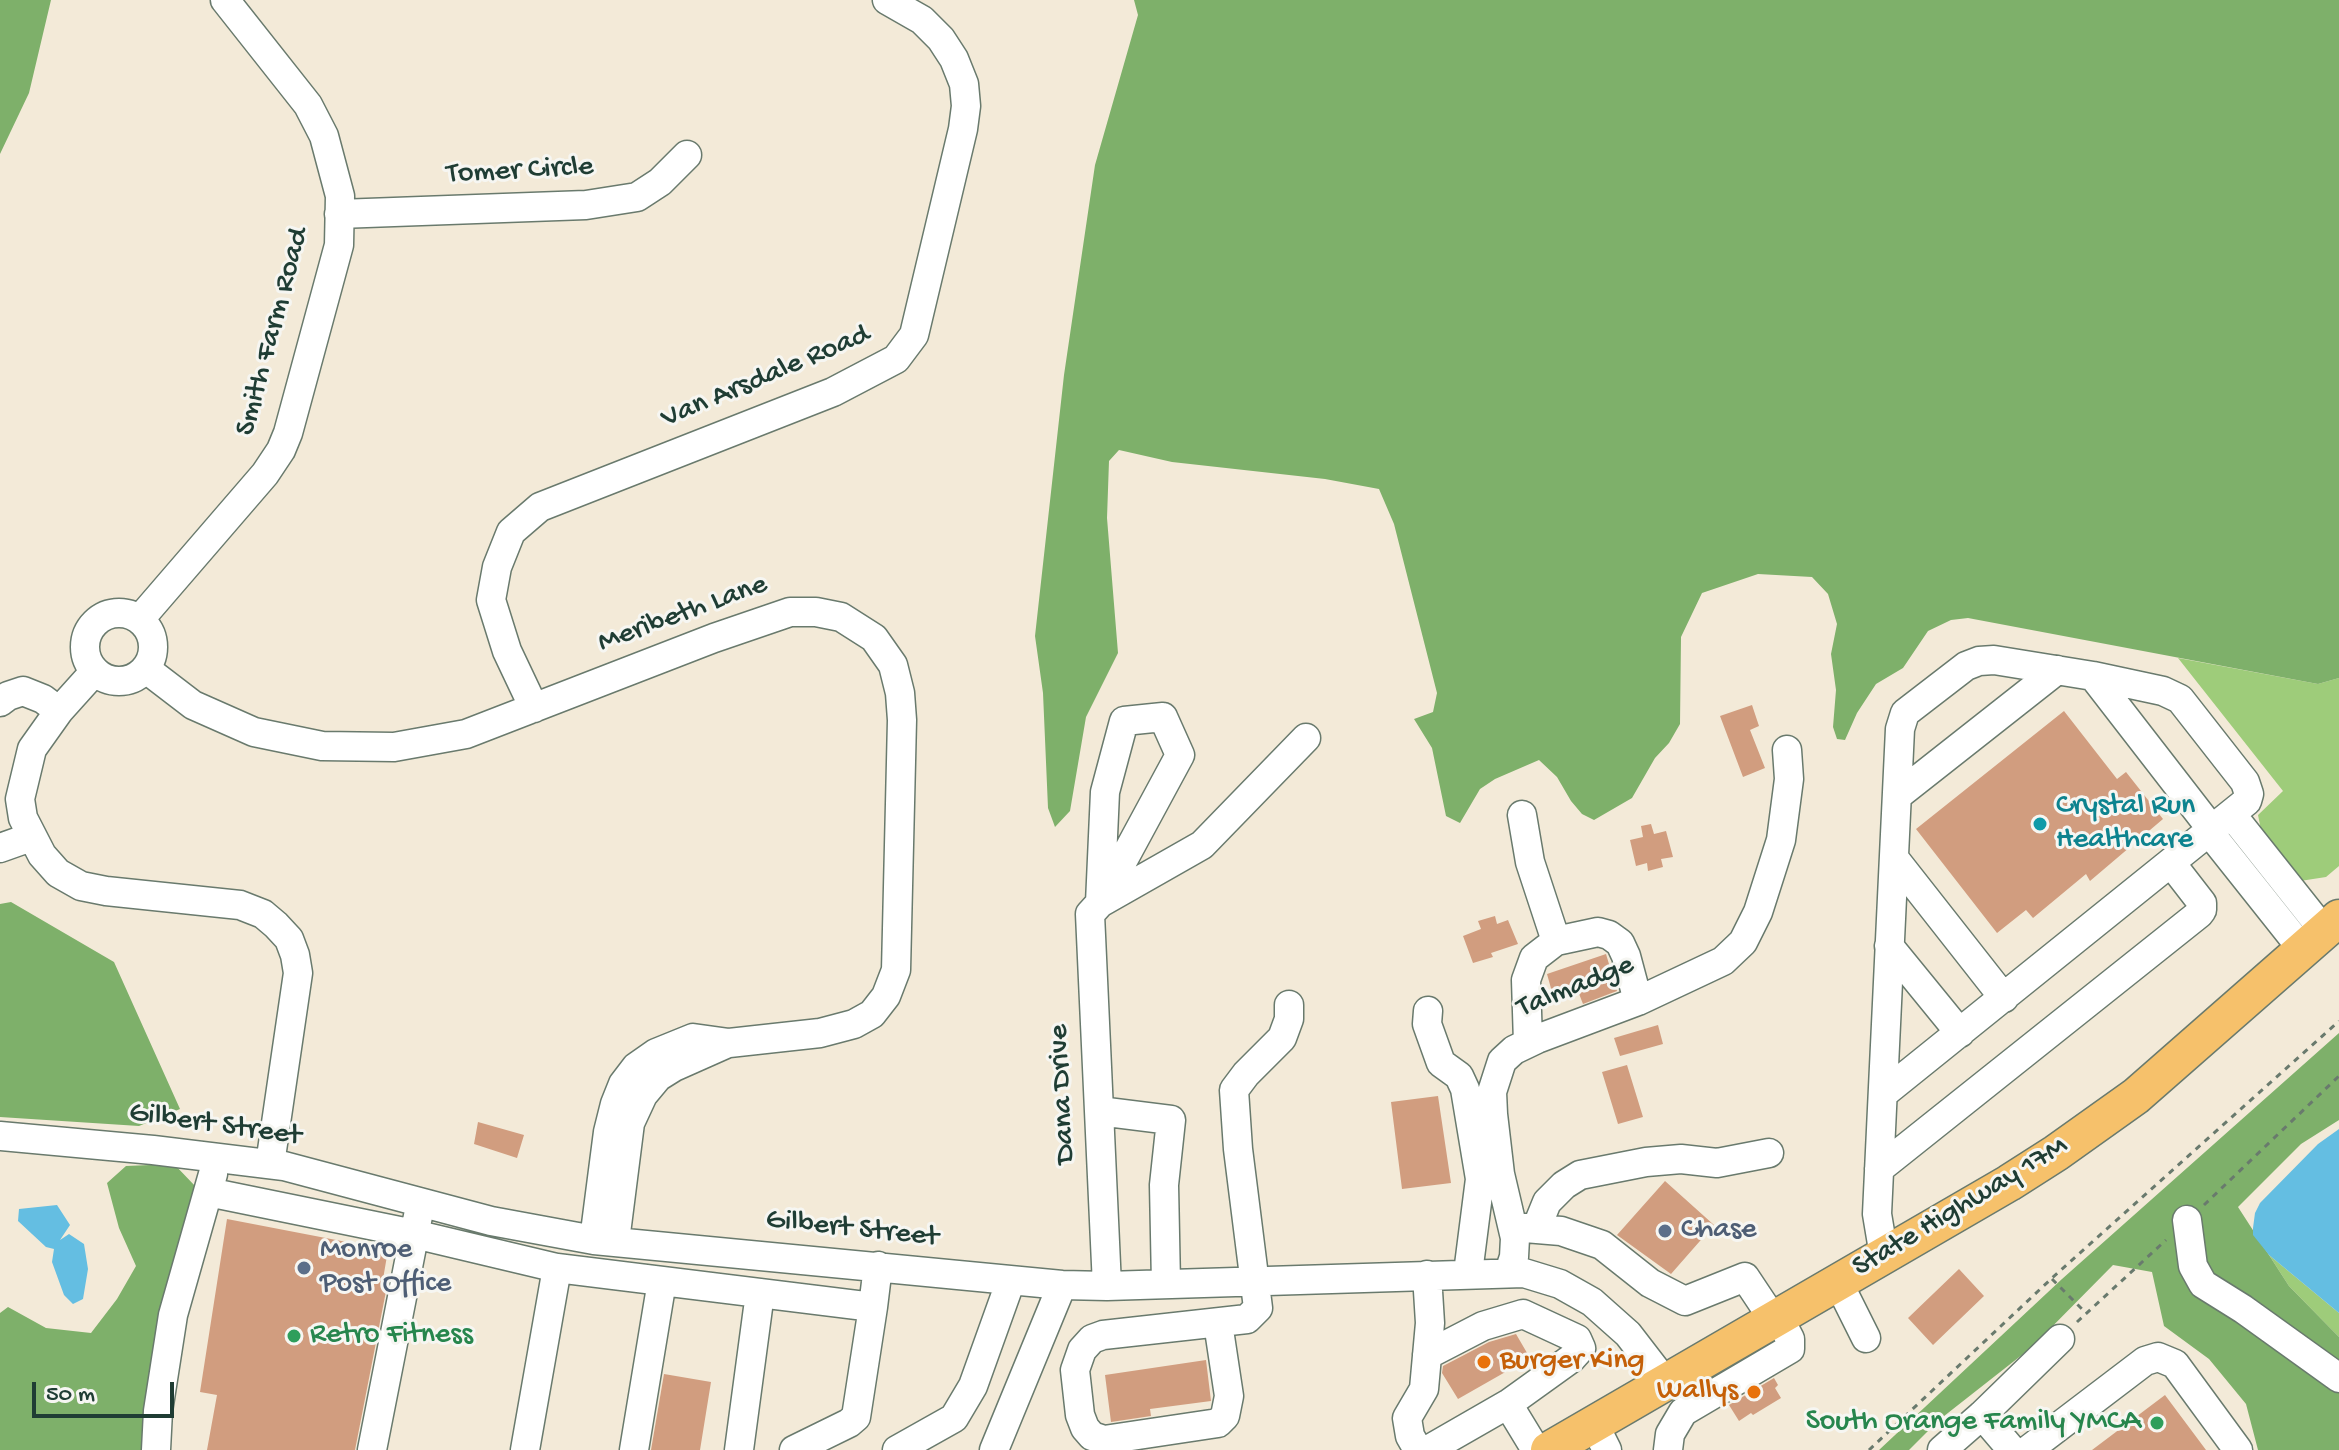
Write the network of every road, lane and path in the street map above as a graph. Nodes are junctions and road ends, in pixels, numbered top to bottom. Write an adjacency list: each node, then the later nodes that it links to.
1 (225, 0): 4 (street, Smith Farm Road)
2 (887, 0): 11 (street, Van Arsdale Road)
3 (687, 155): 4 (street, Tomer Circle)
4 (339, 214): 5 (street, Smith Farm Road)
5 (140, 619): 6 (street); 8 (street)
6 (146, 669): 8 (street); 11 (street, Meribeth Lane)
7 (2057, 670): 9 (street); 15 (street); 15 (street)
8 (95, 671): 12 (street)
9 (2093, 676): 17 (street); 17 (street)
10 (0, 702): 12 (street)
11 (534, 708): 45 (street, Meribeth Lane)
12 (59, 711): 18 (street)
13 (1306, 738): 22 (street)
14 (1787, 750): 27 (street, Talmadge)
15 (1897, 796): 20 (street)
16 (1522, 815): 24 (street)
17 (2218, 826): 21 (street); 23 (street)
18 (31, 837): 19 (street); 38 (street)
19 (0, 848)
20 (1894, 858): 25 (street); 26 (street)
21 (2171, 863): 26 (street); 39 (street)
22 (1100, 903): 22 (street); 34 (street, Dana Drive)
23 (2322, 933): 46 (main road, State Highway 17M)
24 (1556, 941): 27 (street); 32 (street)
25 (1889, 946): 31 (street); 33 (street)
26 (2004, 998): 31 (street)
27 (1638, 1001): 32 (street, Talmadge)
28 (1289, 1005): 55 (street)
29 (1428, 1011): 50 (street)
30 (2339, 1021): 52 (path)
31 (1960, 1033): 33 (street)
32 (1528, 1043): 43 (street, Talmadge)
33 (1883, 1094): 39 (street)
34 (1099, 1111): 57 (street); 59 (street, Dana Drive)
35 (0, 1136): 37 (street, Gilbert Street)
36 (1769, 1153): 43 (street)
37 (217, 1158): 38 (street, Gilbert Street); 40 (street)
38 (270, 1164): 41 (street, Gilbert Street)
39 (1879, 1169): 46 (street)
40 (208, 1192): 44 (street); 74 (street)
41 (420, 1203): 44 (street); 45 (street, Gilbert Street)
42 (2187, 1220): 68 (street)
43 (1524, 1228): 49 (street, Talmadge); 63 (street)
44 (414, 1234): 48 (street); 75 (street)
45 (604, 1240): 47 (street, Gilbert Street)
46 (1884, 1256): 56 (main road, State Highway 17M)
47 (878, 1266): 53 (street, Gilbert Street); 61 (street)
48 (557, 1268): 54 (street); 76 (street)
49 (1509, 1272): 50 (street, Gilbert Street); 69 (street, Gilbert Street)
50 (1468, 1273): 51 (street, Gilbert Street)
51 (1427, 1275): 55 (street, Gilbert Street); 67 (street)
52 (2051, 1279): 62 (path); 88 (path)
53 (1011, 1280): 58 (street, Gilbert Street); 72 (street)
54 (662, 1281): 60 (street); 77 (street)
55 (1255, 1281): 57 (street, Gilbert Street); 64 (street)
56 (1838, 1282): 63 (main road, State Highway 17M); 65 (street)
57 (1166, 1284): 59 (street, Gilbert Street)
58 (1062, 1285): 59 (street, Gilbert Street); 82 (street)
59 (1107, 1286)
60 (760, 1293): 61 (street); 78 (street)
61 (873, 1307): 79 (street)
62 (2086, 1313)
63 (1775, 1318): 69 (main road, State Highway 17M)
64 (1218, 1323): 64 (street)
65 (1866, 1338)
66 (2060, 1339): 71 (street)
67 (1427, 1355): 70 (street); 83 (street)
68 (2339, 1378)
69 (1676, 1389): 73 (main road, State Highway 17M); 87 (street)
70 (1508, 1404): 84 (street); 85 (street)
71 (1982, 1415): 89 (street); 90 (street)
72 (954, 1418): 80 (street); 81 (street)
73 (1600, 1437): 86 (main road, State Highway 17M)
74 (156, 1450)
75 (372, 1450)
76 (525, 1450)
77 (634, 1450)
78 (739, 1450)
79 (794, 1450)
80 (897, 1450)
81 (940, 1450)
82 (994, 1450)
83 (1418, 1450)
84 (1428, 1450)
85 (1536, 1450)
86 (1549, 1450)
87 (1668, 1450)
88 (1869, 1450)
89 (1942, 1450)
90 (2012, 1450)
91 (2028, 1450): 92 (street)
92 (2238, 1450)

